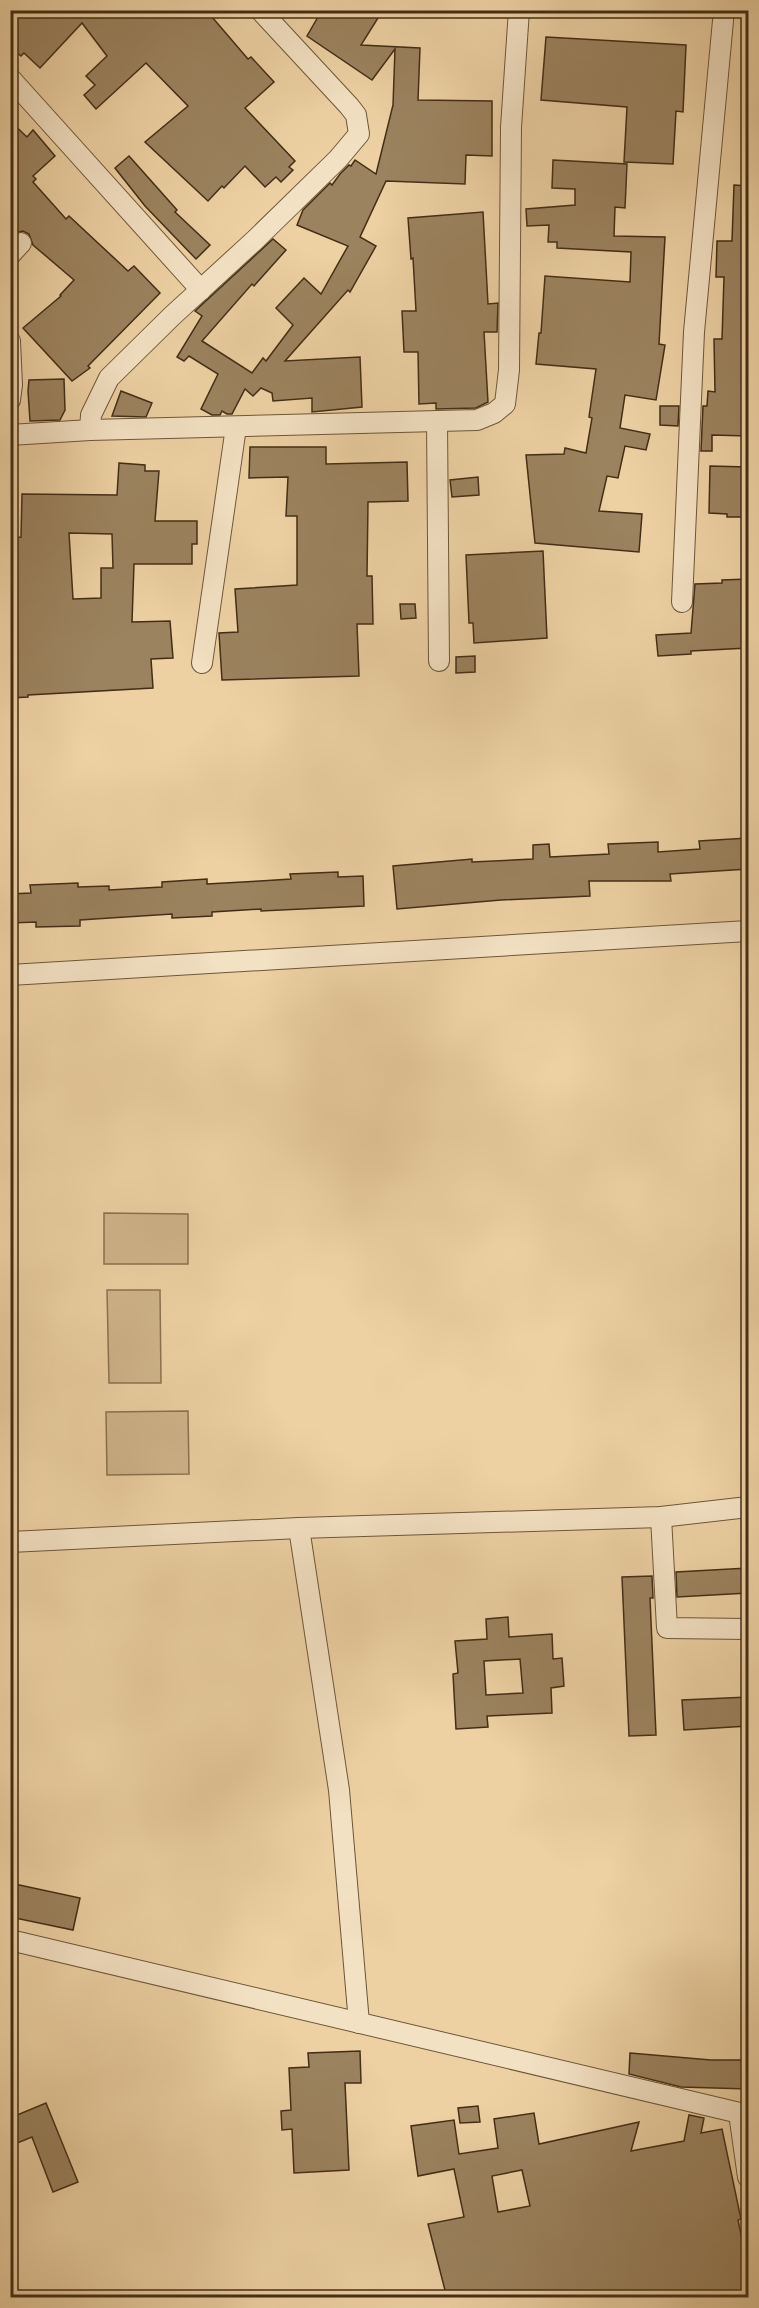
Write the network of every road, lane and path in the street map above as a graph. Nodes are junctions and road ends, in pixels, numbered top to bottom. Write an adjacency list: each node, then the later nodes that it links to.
1 (260, 10): 5 (street)
2 (519, 10): 8 (street)
3 (724, 10): 12 (street)
4 (10, 78): 5 (street)
5 (201, 290): 10 (street)
6 (10, 341): 7 (street)
7 (10, 400)
8 (437, 421): 9 (street); 13 (street)
9 (236, 427): 10 (street); 14 (street)
10 (90, 430): 11 (street)
11 (10, 435)
12 (682, 602)
13 (439, 661)
14 (202, 663)
15 (748, 931): 16 (street)
16 (10, 975)
17 (748, 1507): 18 (street)
18 (661, 1517): 19 (street); 21 (street)
19 (299, 1528): 20 (street); 23 (street)
20 (10, 1542)
21 (748, 1629)
22 (10, 1940): 23 (street)
23 (359, 2023): 24 (street)
24 (744, 2114): 25 (street)
25 (748, 2177)

